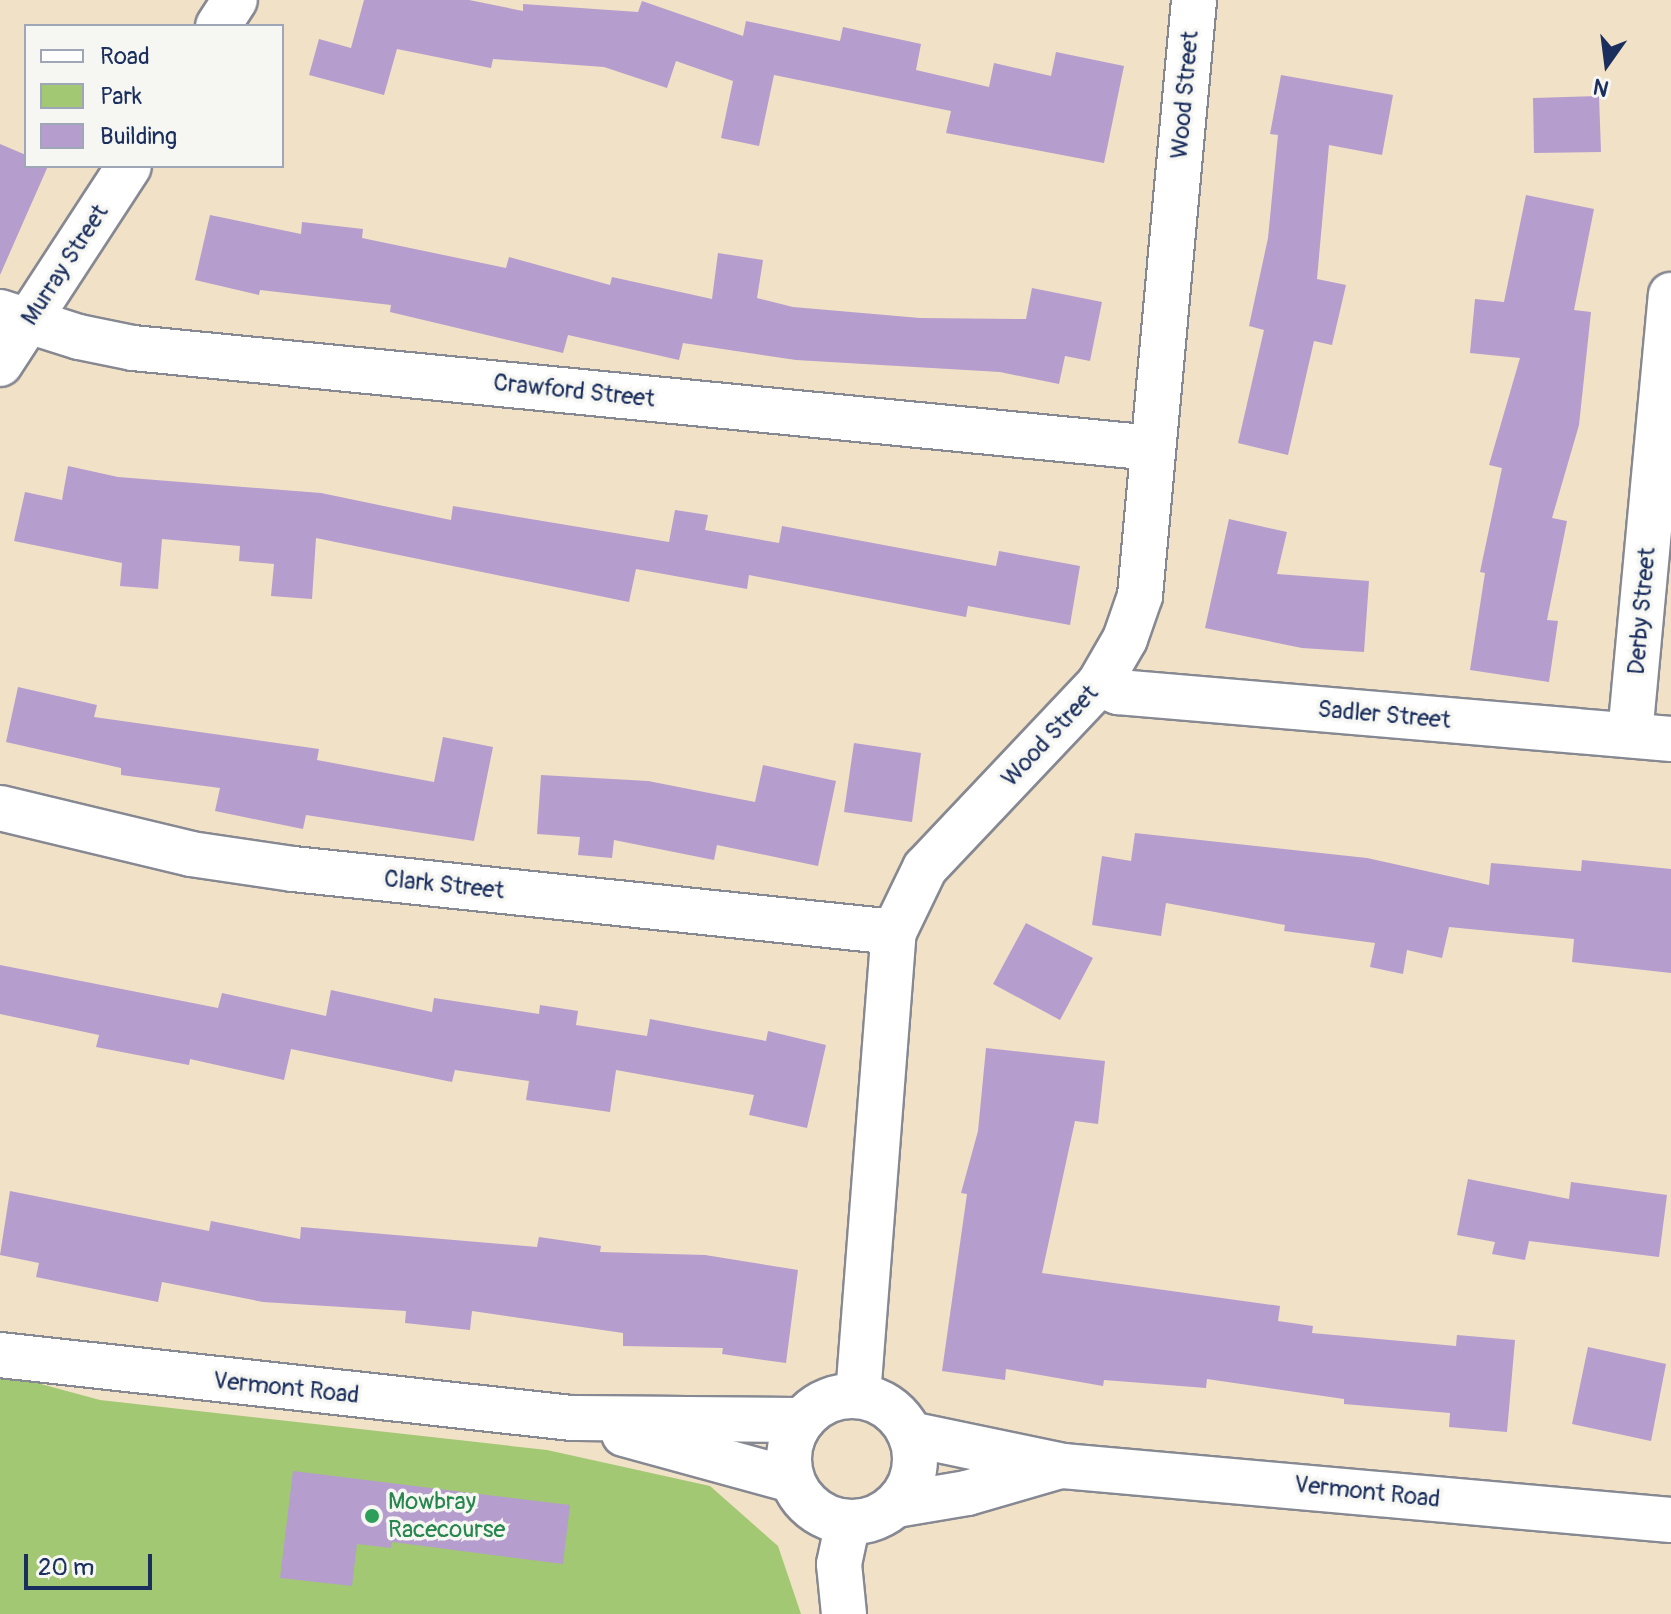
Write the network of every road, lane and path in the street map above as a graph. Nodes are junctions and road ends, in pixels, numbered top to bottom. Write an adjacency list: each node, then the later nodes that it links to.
1 (235, 0): 3 (street)
2 (1194, 0): 8 (street, Wood Street)
3 (219, 24)
4 (127, 168): 6 (street, Murray Street)
5 (1671, 295): 10 (street, Derby Street)
6 (14, 317): 7 (street, Murray Street); 8 (street, Crawford Street)
7 (0, 364)
8 (1152, 448): 9 (street, Wood Street)
9 (1099, 684): 10 (street, Sadler Street); 12 (street, Wood Street)
10 (1650, 737)
11 (0, 808): 12 (street, Clark Street)
12 (894, 932): 14 (street, Wood Street)
13 (0, 1355): 15 (street, Vermont Road)
14 (858, 1396): 16 (street); 17 (street)
15 (572, 1418): 16 (street, Vermont Road); 19 (street, Vermont Road)
16 (802, 1420): 19 (street)
17 (910, 1434): 18 (street, Vermont Road); 20 (street)
18 (1063, 1466): 20 (street, Vermont Road); 21 (street, Vermont Road)
19 (792, 1480): 22 (street)
20 (896, 1505): 22 (street, Vermont Road)
21 (1671, 1520)
22 (848, 1522): 23 (street)
23 (844, 1614)

